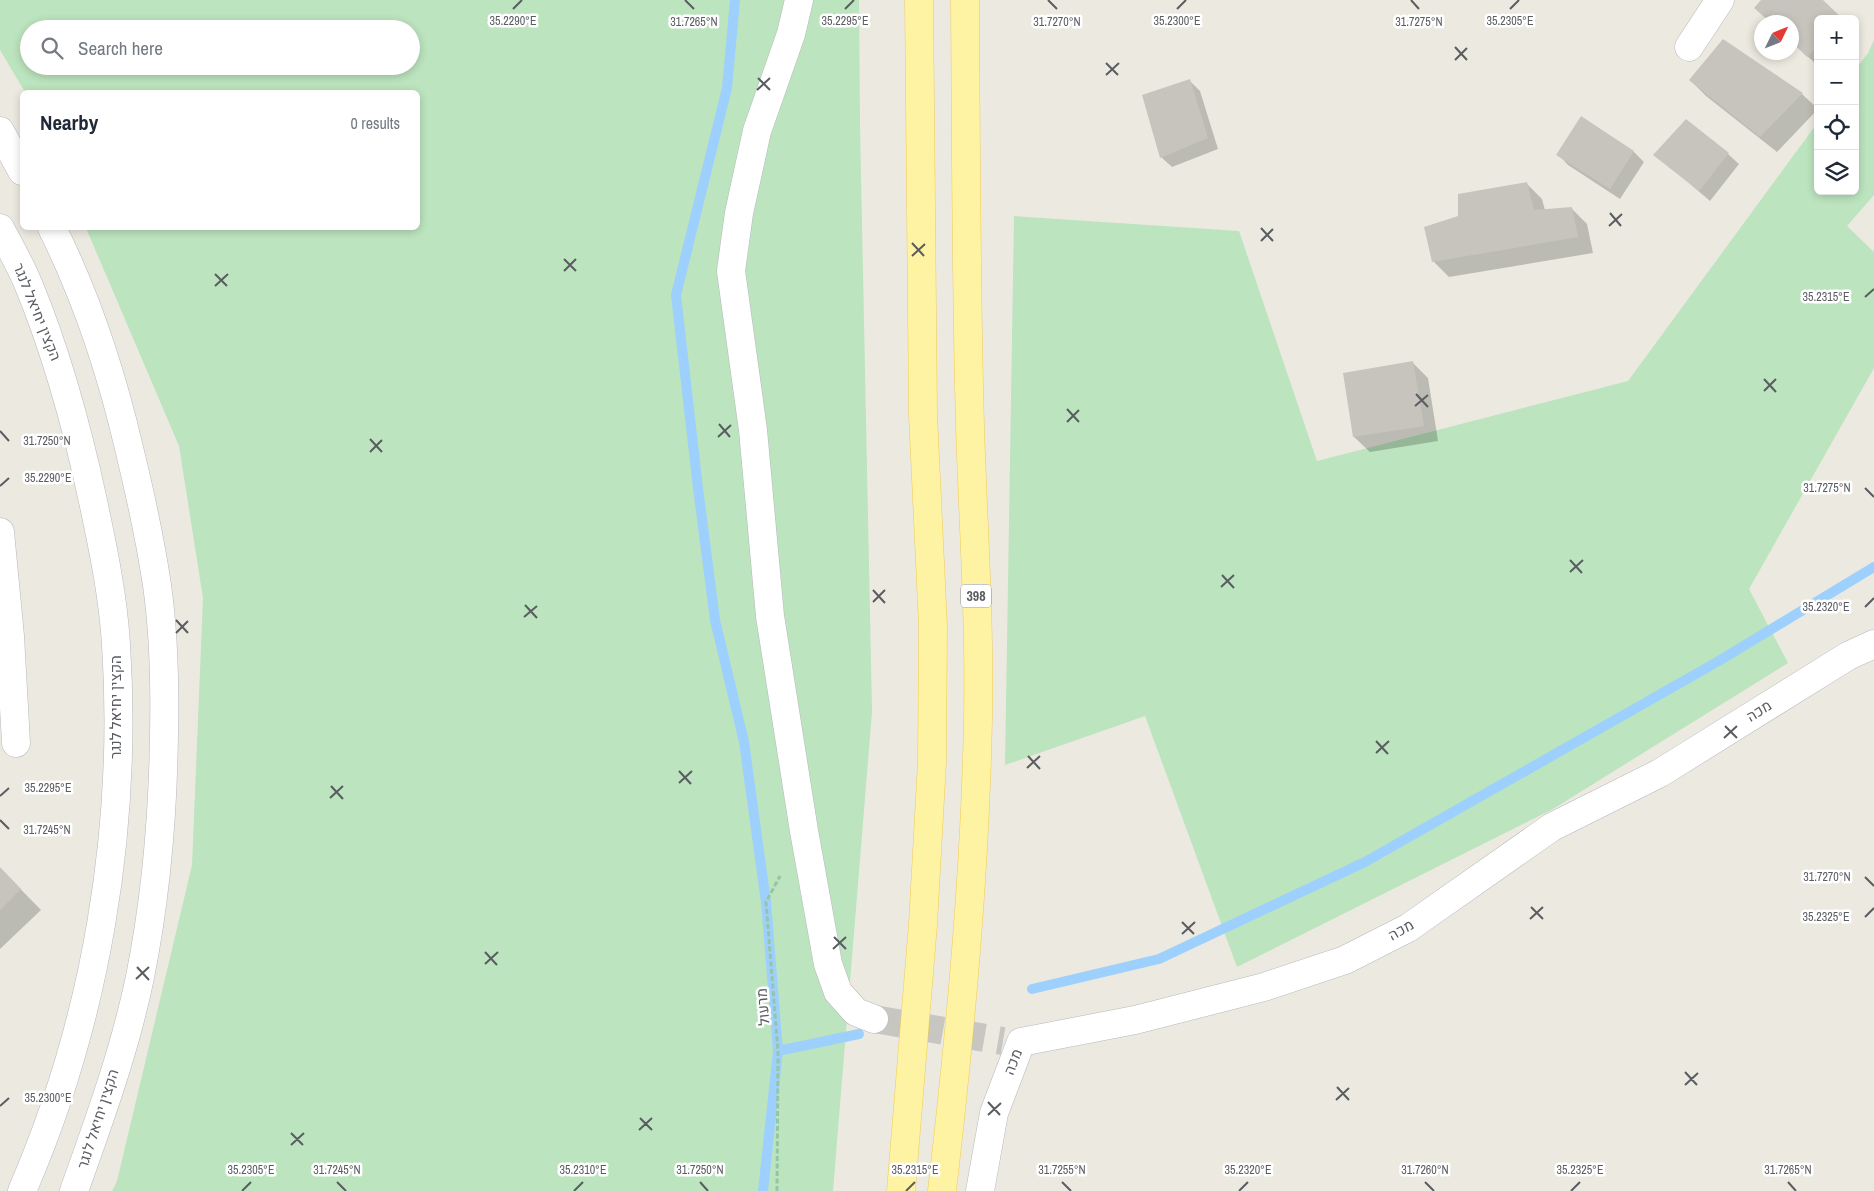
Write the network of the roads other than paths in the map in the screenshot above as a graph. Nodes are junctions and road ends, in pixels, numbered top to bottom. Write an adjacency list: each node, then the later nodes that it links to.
1 (799, 0): 14 (street)
2 (920, 0): 17 (main road)
3 (965, 0): 18 (main road, 398)
4 (1720, 0): 5 (street)
5 (1689, 48)
6 (0, 131): 7 (street)
7 (20, 167)
8 (0, 228): 15 (street, הקצין יחיאל לנגר)
9 (53, 230): 16 (street, הקצין יחיאל לנגר)
10 (0, 532): 11 (street)
11 (4, 604): 13 (street)
12 (1874, 644): 19 (street, מכה)
13 (16, 743)
14 (874, 1019)
15 (22, 1191)
16 (74, 1191)
17 (900, 1191)
18 (942, 1191)
19 (980, 1191)

